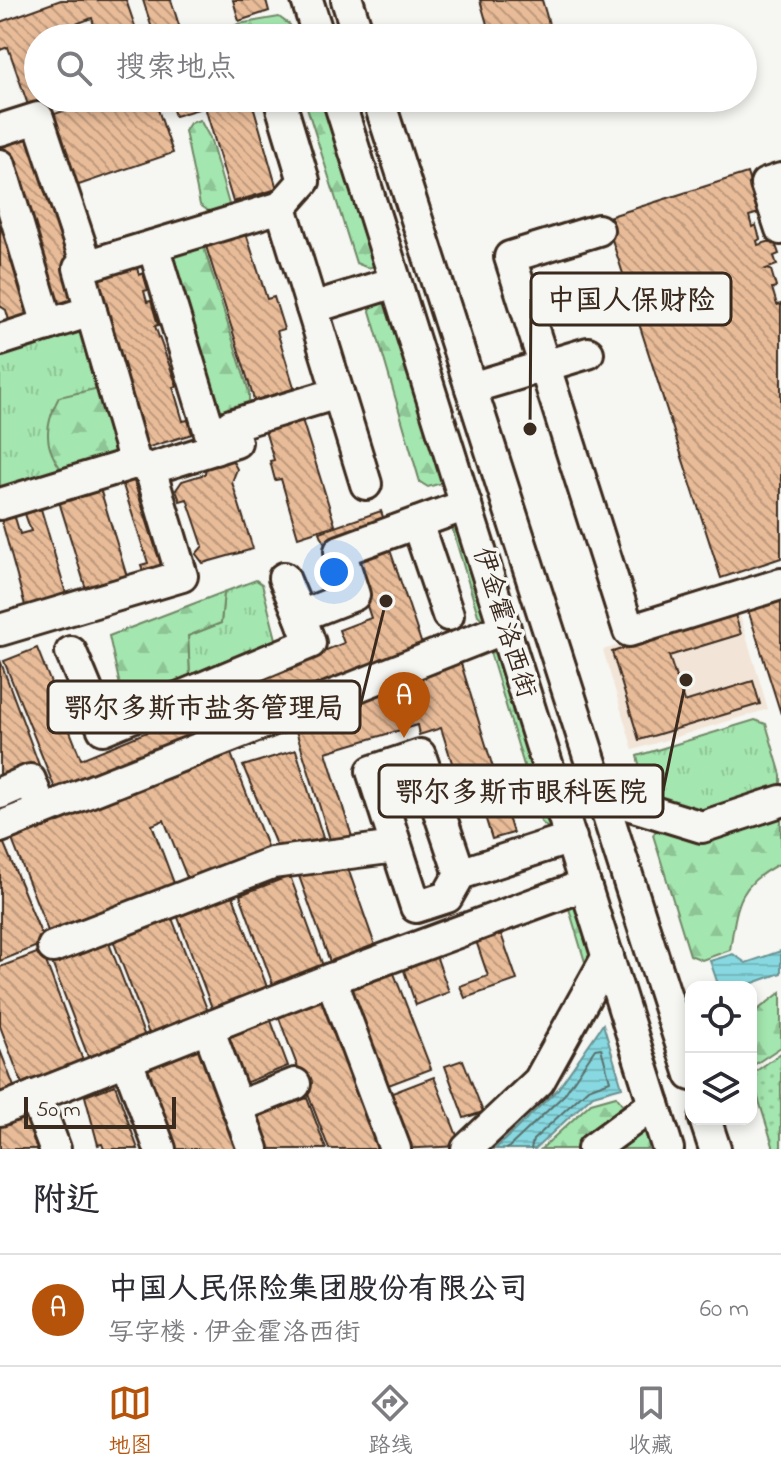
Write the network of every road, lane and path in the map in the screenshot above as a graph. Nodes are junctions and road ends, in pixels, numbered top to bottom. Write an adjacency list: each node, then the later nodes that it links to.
1 (307, 0): 3 (street)
2 (347, 0): 4 (street)
3 (315, 24)
4 (355, 24)
5 (283, 112): 11 (street)
6 (342, 112): 16 (street, 伊金霍洛西街)
7 (382, 112): 23 (street, 伊金霍洛西街)
8 (0, 130): 15 (street)
9 (0, 165): 19 (street)
10 (781, 179): 12 (street)
11 (281, 207): 14 (street); 17 (street)
12 (781, 229)
13 (598, 230): 22 (street)
14 (153, 246): 15 (street); 25 (street)
15 (87, 265): 18 (street)
16 (395, 282): 17 (street); 29 (street, 伊金霍洛西街)
17 (312, 308): 24 (street)
18 (91, 311): 19 (street); 26 (street)
19 (48, 325): 20 (street)
20 (1, 336)
21 (588, 353): 22 (street)
22 (543, 366): 23 (street); 32 (street)
23 (471, 388): 39 (street, 伊金霍洛西街)
24 (338, 393): 25 (street); 27 (street)
25 (215, 449): 26 (street)
26 (142, 466): 28 (street); 36 (street)
27 (366, 484)
28 (0, 504)
29 (466, 505): 30 (street); 35 (street, 伊金霍洛西街)
30 (417, 523): 33 (street); 34 (street)
31 (284, 578): 34 (street)
32 (781, 584)
33 (448, 615)
34 (300, 616): 37 (street)
35 (505, 628): 41 (street); 43 (street, 伊金霍洛西街)
36 (0, 630)
37 (71, 652)
38 (0, 793): 41 (street)
39 (601, 796): 40 (street); 51 (street, 伊金霍洛西街)
40 (781, 801)
41 (42, 810): 42 (street)
42 (0, 827)
43 (571, 838): 45 (street); 46 (street, 伊金霍洛西街)
44 (396, 847): 45 (street); 45 (street); 47 (street)
45 (460, 874)
46 (585, 885): 48 (street, 伊金霍洛西街); 49 (street)
47 (53, 947)
48 (608, 956): 55 (street, 伊金霍洛西街); 63 (street)
49 (331, 979): 50 (street); 62 (street)
50 (208, 1028): 52 (street); 56 (street)
51 (685, 1056)
52 (127, 1061): 54 (street); 60 (street)
53 (295, 1084): 56 (street)
54 (35, 1096): 57 (street); 59 (street)
55 (654, 1104): 64 (street); 65 (street, 伊金霍洛西街)
56 (237, 1107): 61 (street)
57 (0, 1110)
58 (707, 1125): 66 (street)
59 (55, 1149)
60 (160, 1149)
61 (253, 1149)
62 (395, 1149)
63 (467, 1149)
64 (593, 1149)
65 (668, 1149)
66 (715, 1149)

